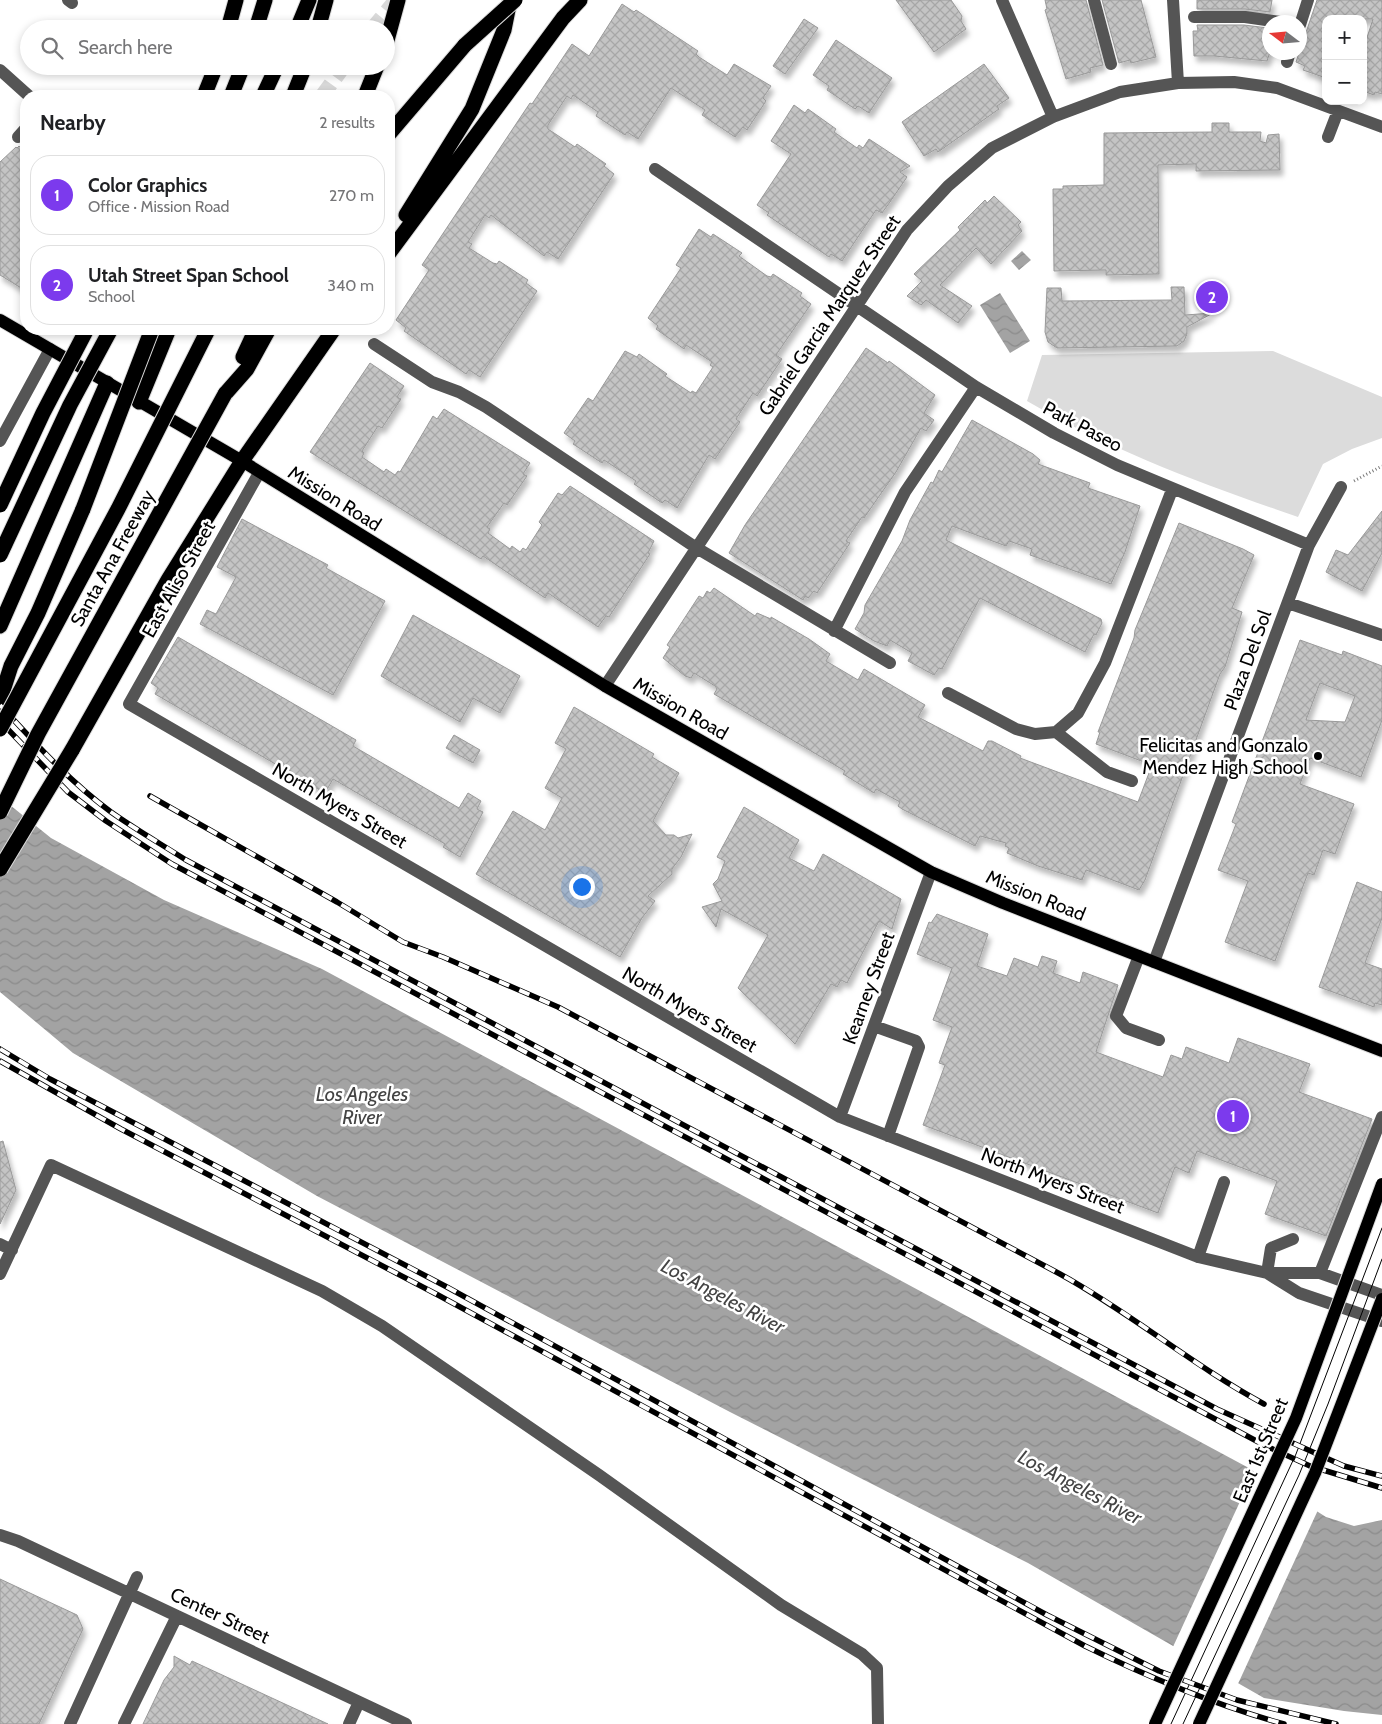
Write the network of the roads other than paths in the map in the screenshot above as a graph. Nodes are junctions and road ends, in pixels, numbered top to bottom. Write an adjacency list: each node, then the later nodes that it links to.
1 (236, 0): 16 (highway)
2 (265, 0): 17 (highway)
3 (309, 0): 18 (highway)
4 (326, 0): 19 (highway)
5 (398, 0): 20 (highway)
6 (510, 0): 41 (highway)
7 (515, 0): 37 (highway, bridge)
8 (580, 0): 42 (highway)
9 (1002, 0): 36 (street)
10 (1094, 0): 21 (street)
11 (1173, 0): 28 (street)
12 (1308, 0): 13 (street)
13 (1303, 15)
14 (1194, 17): 15 (street)
15 (1262, 19)
16 (230, 20)
17 (259, 20)
18 (300, 20)
19 (320, 20)
20 (393, 20)
21 (1111, 64)
22 (0, 70): 29 (street)
23 (212, 75): 30 (highway)
24 (239, 75): 31 (highway)
25 (273, 75): 32 (highway)
26 (301, 75): 33 (highway)
27 (373, 75): 34 (highway)
28 (1178, 83): 35 (street, Gabriel Garcia Marquez Street); 36 (street, Gabriel Garcia Marquez Street)
29 (22, 90)
30 (206, 90)
31 (233, 90)
32 (266, 90)
33 (295, 90)
34 (367, 90)
35 (1338, 111): 38 (street, Gabriel Garcia Marquez Street); 39 (street)
36 (1053, 117): 43 (street, Gabriel Garcia Marquez Street)
37 (395, 127)
38 (1382, 127)
39 (1328, 137)
40 (655, 169): 43 (street, Park Paseo)
41 (395, 232)
42 (395, 245)
43 (857, 305): 58 (street, Park Paseo); 68 (street, Gabriel Garcia Marquez Street)
44 (0, 320): 45 (main road, Mission Road)
45 (20, 332)
46 (26, 335): 56 (main road, Mission Road)
47 (83, 335): 66 (highway, bridge)
48 (107, 335): 69 (highway, bridge)
49 (150, 335): 77 (highway, bridge)
50 (167, 335): 60 (highway)
51 (205, 335): 79 (highway, Santa Ana Freeway, bridge)
52 (253, 335): 59 (highway)
53 (266, 335): 59 (highway, Santa Ana Freeway)
54 (330, 335): 62 (highway)
55 (374, 344): 68 (street)
56 (50, 349): 57 (main road, Mission Road); 61 (street)
57 (107, 383): 60 (main road, Mission Road); 71 (highway)
58 (976, 387): 65 (street, Park Paseo); 72 (street)
59 (225, 394): 82 (highway, Santa Ana Freeway, bridge)
60 (139, 402): 62 (main road, Mission Road)
61 (0, 441)
62 (242, 461): 63 (main road, Mission Road); 83 (highway, bridge)
63 (259, 473): 75 (main road, Mission Road); 78 (street, East Aliso Street)
64 (1341, 487): 67 (street, Plaza Del Sol)
65 (1172, 490): 67 (street, Park Paseo); 80 (street)
66 (0, 505)
67 (1309, 546): 70 (street, Plaza Del Sol)
68 (694, 548): 72 (street); 75 (street, Gabriel Garcia Marquez Street)
69 (0, 555)
70 (1288, 603): 73 (street); 86 (street, Plaza Del Sol)
71 (0, 626)
72 (834, 631): 74 (street)
73 (1382, 635)
74 (890, 663)
75 (604, 686): 84 (main road, Mission Road)
76 (948, 694): 80 (street)
77 (0, 700)
78 (129, 704): 90 (street, North Myers Street)
79 (0, 729)
80 (1056, 732): 81 (street)
81 (1132, 781)
82 (0, 812)
83 (0, 869)
84 (931, 872): 85 (main road, Mission Road); 87 (street, Kearney Street)
85 (1140, 956): 86 (main road, Mission Road); 88 (street)
86 (1154, 962): 89 (main road, Mission Road)
87 (874, 1026): 90 (street, Kearney Street); 92 (street)
88 (1159, 1040)
89 (1382, 1051)
90 (840, 1117): 92 (street, North Myers Street)
91 (1382, 1117): 99 (street)
92 (888, 1136): 97 (street, North Myers Street)
93 (1224, 1182): 97 (street)
94 (1382, 1184): 116 (main road, East 1st Street, bridge)
95 (1293, 1239): 98 (street)
96 (6, 1247): 100 (street); 115 (street)
97 (1198, 1256): 98 (street, North Myers Street)
98 (1267, 1273): 99 (street, North Myers Street); 103 (street, North Myers Street)
99 (1320, 1273): 101 (street, North Myers Street)
100 (0, 1274)
101 (1382, 1295)
102 (1382, 1299): 117 (main road, bridge)
103 (1382, 1321)
104 (0, 1526): 106 (street, Center Street)
105 (0, 1535): 106 (street, Center Street)
106 (18, 1541): 108 (street, Center Street)
107 (137, 1577): 108 (street)
108 (129, 1593): 109 (street, Center Street); 111 (street)
109 (177, 1616): 110 (street, Center Street); 112 (street)
110 (359, 1702): 113 (street); 114 (street, Center Street)
111 (70, 1724)
112 (124, 1724)
113 (349, 1724)
114 (406, 1724)
115 (878, 1724)
116 (1155, 1724)
117 (1199, 1724)

